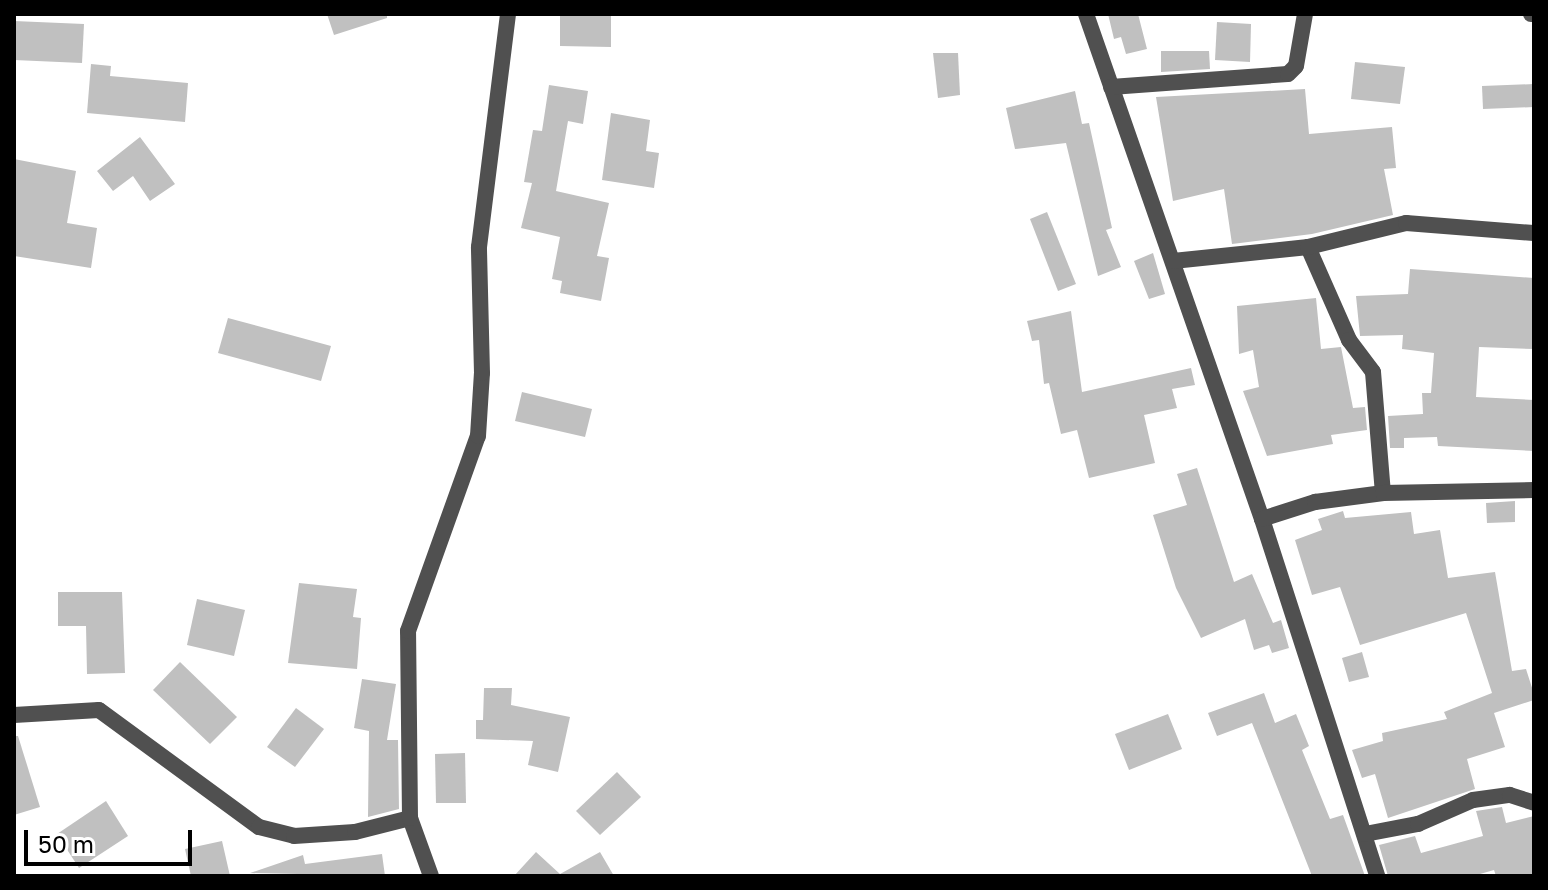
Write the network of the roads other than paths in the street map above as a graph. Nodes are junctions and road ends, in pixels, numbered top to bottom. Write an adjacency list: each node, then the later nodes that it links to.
1 (508, 14): 13 (street)
2 (1086, 14): 4 (street)
3 (1305, 14): 4 (street)
4 (1111, 87): 7 (street)
5 (1534, 233): 6 (street)
6 (1308, 247): 7 (street); 9 (street)
7 (1173, 261): 10 (street)
8 (1534, 490): 9 (street)
9 (1383, 493): 10 (street)
10 (1262, 519): 14 (street)
11 (14, 715): 13 (street)
12 (1534, 803): 14 (street)
13 (410, 818): 15 (street)
14 (1365, 834): 16 (street)
15 (431, 876)
16 (1377, 876)

